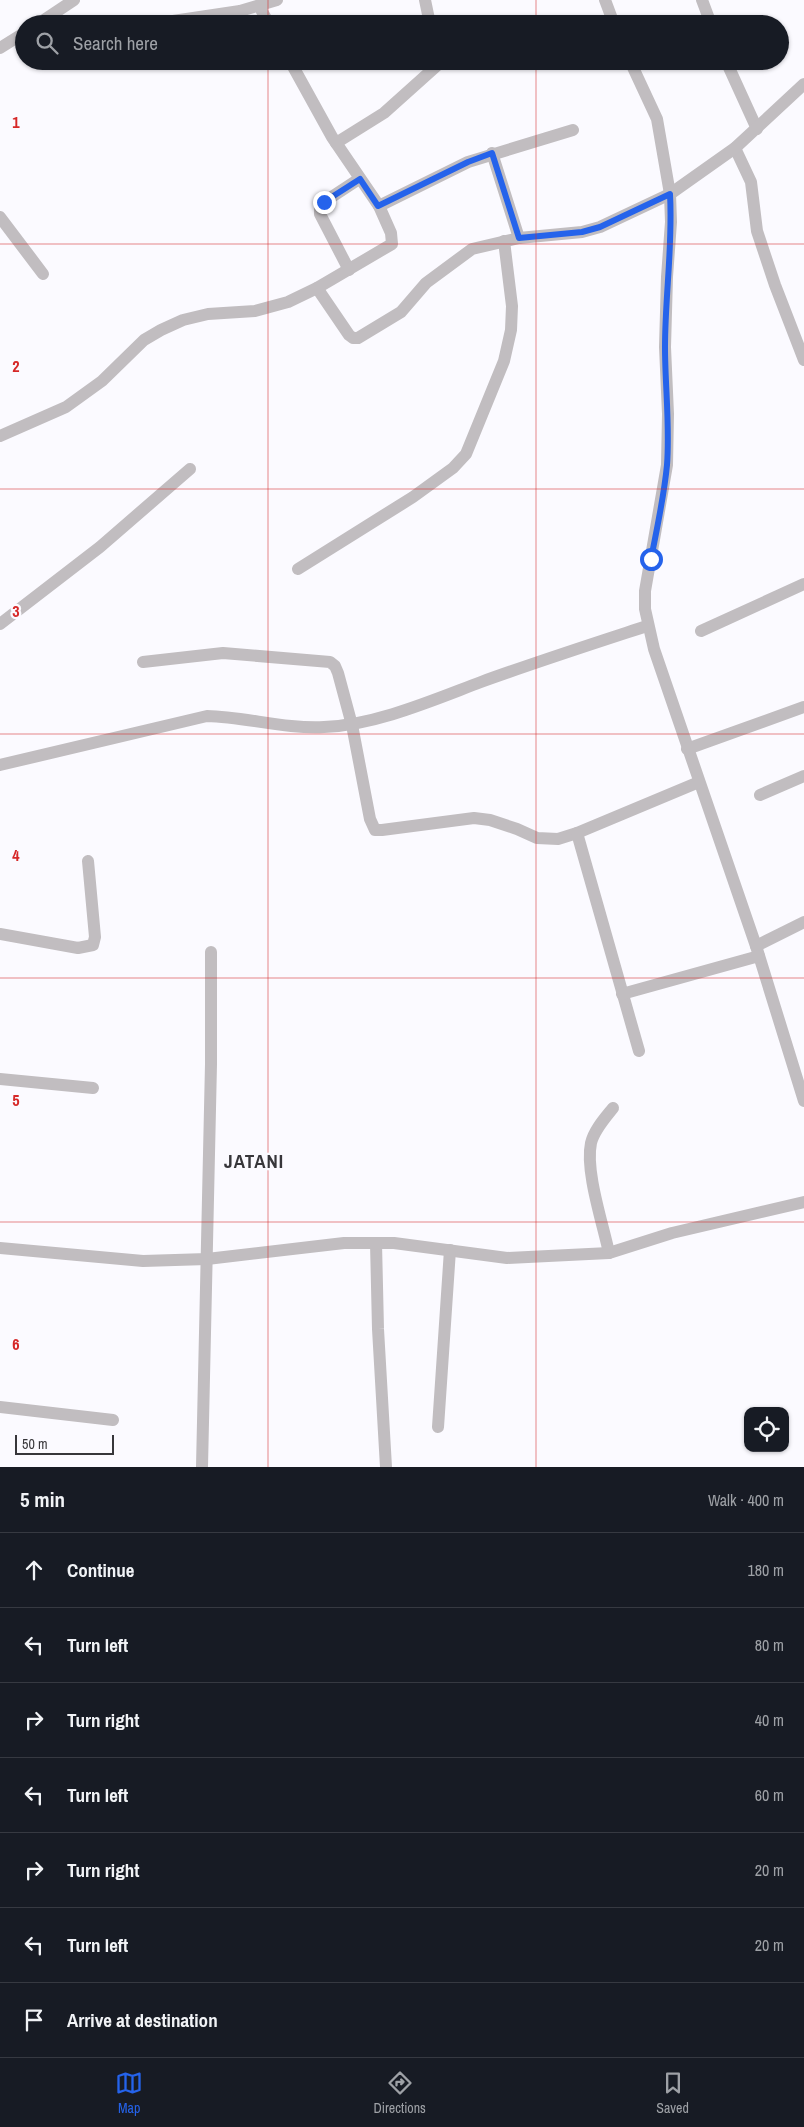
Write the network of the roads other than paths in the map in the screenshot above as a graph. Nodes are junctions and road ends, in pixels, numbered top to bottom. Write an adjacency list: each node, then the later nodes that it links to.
1 (74, 0): 7 (street)
2 (278, 0): 6 (street)
3 (426, 0): 10 (street)
4 (605, 0): 11 (street)
5 (702, 0): 12 (street)
6 (259, 6): 8 (street); 9 (street)
7 (52, 15)
8 (213, 15)
9 (264, 15)
10 (428, 15)
11 (611, 15)
12 (708, 15)
13 (15, 41): 14 (street)
14 (0, 48)
15 (295, 70): 22 (street)
16 (432, 70): 22 (street)
17 (634, 70): 26 (street)
18 (730, 70): 20 (street)
19 (804, 84): 20 (street)
20 (756, 129): 23 (street)
21 (573, 130): 24 (street)
22 (336, 144): 25 (street)
23 (735, 148): 26 (street); 34 (street)
24 (492, 153): 27 (street); 29 (street)
25 (360, 179): 27 (street); 31 (street)
26 (670, 194): 29 (street); 40 (street)
27 (378, 206): 31 (street)
28 (0, 217): 32 (street)
29 (519, 238): 30 (street)
30 (504, 241): 33 (street); 37 (street)
31 (349, 270): 33 (street)
32 (43, 274)
33 (318, 288): 35 (street)
34 (804, 360)
35 (0, 436)
36 (190, 469): 39 (street)
37 (298, 569)
38 (804, 584): 41 (street)
39 (0, 624)
40 (647, 626): 44 (street); 45 (street)
41 (701, 631)
42 (143, 662): 44 (street)
43 (804, 706): 45 (street)
44 (352, 725): 46 (street); 50 (street)
45 (687, 748): 48 (street)
46 (0, 765)
47 (804, 776): 49 (street)
48 (699, 782): 50 (street); 54 (street)
49 (760, 795)
50 (577, 833): 56 (street)
51 (88, 861): 53 (street)
52 (804, 922): 54 (street)
53 (0, 934)
54 (757, 951): 56 (street); 60 (street)
55 (211, 952): 67 (street)
56 (622, 994): 57 (street)
57 (639, 1051)
58 (0, 1079): 59 (street)
59 (93, 1088)
60 (804, 1101)
61 (613, 1108): 66 (street)
62 (804, 1202): 66 (street)
63 (376, 1243): 65 (street); 67 (street); 72 (street)
64 (0, 1248): 67 (street)
65 (450, 1250): 66 (street); 70 (street)
66 (609, 1253)
67 (207, 1259): 71 (street)
68 (0, 1407): 69 (street)
69 (113, 1420)
70 (438, 1427)
71 (202, 1467)
72 (386, 1467)

